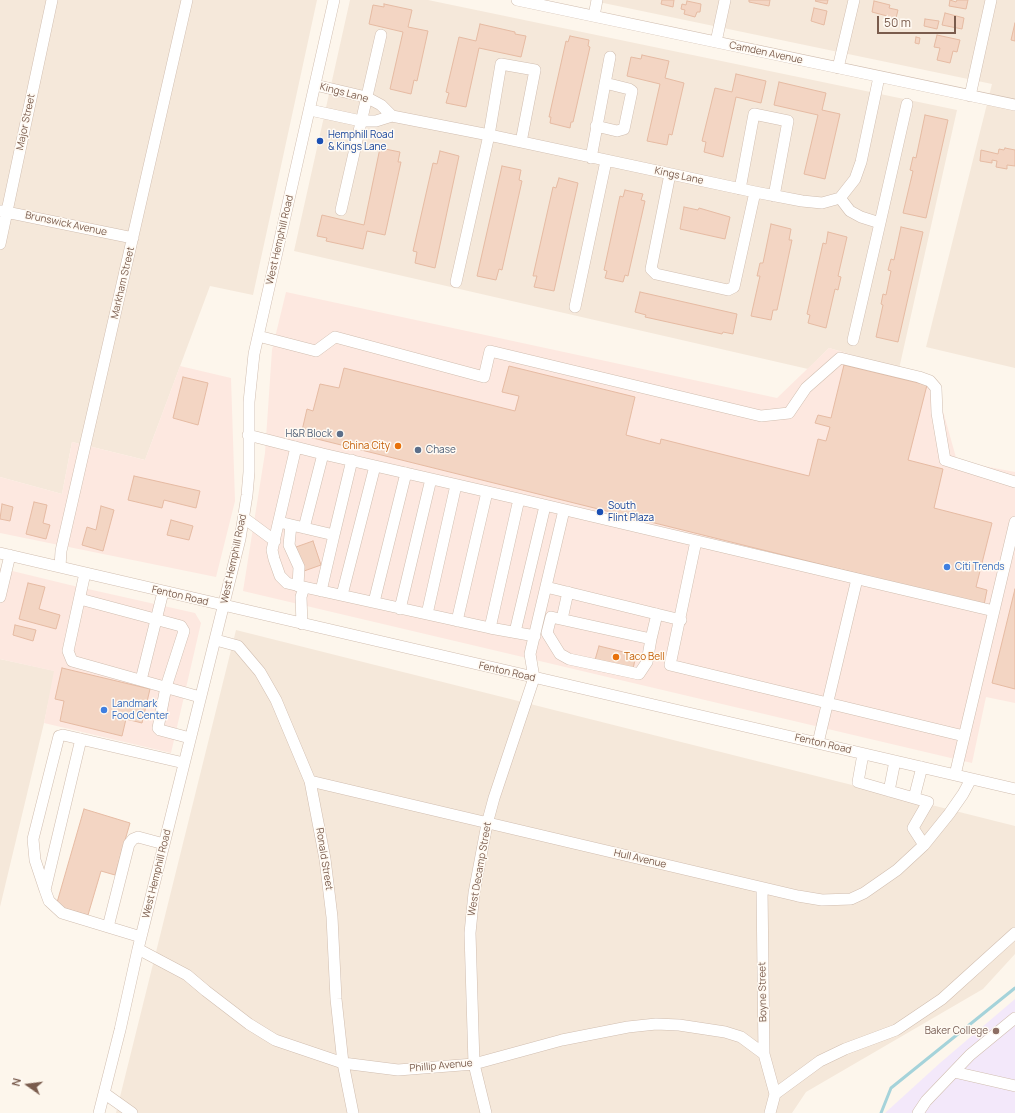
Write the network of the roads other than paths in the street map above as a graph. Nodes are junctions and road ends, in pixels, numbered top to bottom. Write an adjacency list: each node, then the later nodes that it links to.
1 (52, 0): 35 (street, Major Street)
2 (187, 0): 37 (street, Markham Street)
3 (334, 0): 16 (street, West Hemphill Road)
4 (517, 0): 9 (street, Camden Avenue)
5 (597, 0): 9 (street)
6 (725, 0): 11 (street)
7 (854, 0): 13 (street)
8 (991, 0): 17 (street)
9 (594, 16): 11 (street, Camden Avenue)
10 (380, 36): 18 (street)
11 (716, 42): 13 (street, Camden Avenue)
12 (610, 57): 15 (street)
13 (838, 68): 14 (street, Camden Avenue)
14 (880, 77): 17 (street, Camden Avenue); 33 (street)
15 (605, 83): 24 (street); 24 (street)
16 (315, 85): 18 (street, Kings Lane); 21 (street, West Hemphill Road)
17 (970, 96): 20 (street, Camden Avenue)
18 (366, 97): 22 (street, Kings Lane); 23 (street)
19 (906, 104): 36 (street)
20 (1015, 105)
21 (310, 110): 23 (street, Kings Lane); 41 (street, West Hemphill Road)
22 (392, 116): 23 (street, Kings Lane); 25 (street, Kings Lane)
23 (361, 121): 34 (street)
24 (596, 126): 27 (street)
25 (489, 135): 26 (street, Kings Lane); 26 (street); 39 (street)
26 (521, 142): 27 (street, Kings Lane)
27 (591, 158): 28 (street, Kings Lane)
28 (606, 161): 29 (street, Kings Lane); 40 (street)
29 (670, 174): 30 (street, Kings Lane); 31 (street)
30 (740, 189): 31 (street, Kings Lane); 32 (street)
31 (755, 192): 32 (street, Kings Lane)
32 (774, 196): 33 (street, Kings Lane)
33 (840, 198): 36 (street)
34 (341, 210)
35 (3, 211): 37 (street, Brunswick Avenue); 38 (street, Major Street)
36 (880, 223): 42 (street)
37 (133, 238): 65 (street, Markham Street)
38 (0, 244)
39 (456, 282)
40 (575, 308)
41 (258, 336): 43 (street, West Hemphill Road); 50 (street)
42 (853, 340)
43 (248, 435): 44 (street); 56 (street, West Hemphill Road)
44 (296, 447): 45 (street); 57 (street)
45 (323, 454): 46 (street); 60 (street)
46 (352, 460): 47 (street); 61 (street)
47 (375, 466): 48 (street); 73 (street)
48 (406, 473): 49 (street); 76 (street)
49 (431, 479): 51 (street); 78 (street)
50 (1015, 482)
51 (456, 485): 52 (street); 80 (street)
52 (487, 492): 53 (street); 85 (street)
53 (519, 499): 54 (street); 87 (street)
54 (545, 506): 55 (street); 88 (street)
55 (564, 510): 63 (street); 69 (street)
56 (244, 518): 62 (street); 77 (street, West Hemphill Road)
57 (279, 522): 59 (street); 62 (street)
58 (1015, 522): 79 (street)
59 (291, 525): 60 (street); 68 (street)
60 (304, 528): 61 (street)
61 (334, 535): 70 (street)
62 (274, 541): 68 (street)
63 (696, 541): 67 (street); 84 (street)
64 (5, 554): 65 (street, Fenton Road); 74 (street)
65 (60, 567): 66 (street, Fenton Road)
66 (85, 573): 71 (street, Fenton Road); 75 (street)
67 (857, 579): 79 (street); 96 (street)
68 (301, 586): 70 (street); 86 (street)
69 (546, 587): 72 (street); 89 (street)
70 (321, 591): 73 (street)
71 (163, 592): 77 (street, Fenton Road); 82 (street)
72 (568, 592): 81 (street); 83 (street)
73 (342, 595): 76 (street)
74 (0, 597)
75 (80, 599): 82 (street); 93 (street)
76 (374, 602): 78 (street)
77 (224, 606): 86 (street, Fenton Road); 90 (street, West Hemphill Road)
78 (400, 609): 80 (street)
79 (994, 612): 97 (street)
80 (427, 614): 85 (street)
81 (657, 614): 84 (street); 91 (street)
82 (156, 619): 93 (street); 94 (street)
83 (562, 619): 91 (street); 91 (street)
84 (680, 620): 96 (street)
85 (457, 621): 87 (street)
86 (302, 624): 92 (street, Fenton Road)
87 (490, 628): 88 (street)
88 (515, 632): 89 (street)
89 (535, 636): 92 (street)
90 (216, 640): 95 (street, West Hemphill Road); 107 (street, Ronald Street)
91 (651, 640)
92 (534, 678): 100 (street, Fenton Road); 111 (street, West Decamp Street)
93 (141, 680): 94 (street)
94 (166, 688): 95 (street); 98 (street)
95 (200, 697): 98 (street, West Hemphill Road)
96 (828, 703): 97 (street); 100 (street)
97 (964, 736): 105 (street)
98 (190, 738): 103 (street, West Hemphill Road)
99 (81, 739): 103 (street); 115 (street); 115 (street)
100 (818, 743): 101 (street, Fenton Road)
101 (863, 754): 102 (street, Fenton Road); 109 (street)
102 (896, 761): 104 (street, Fenton Road); 109 (street)
103 (184, 762): 112 (street, West Hemphill Road)
104 (922, 767): 105 (street, Fenton Road); 110 (street)
105 (955, 775): 106 (street, Fenton Road)
106 (971, 779): 108 (street, Fenton Road); 113 (street, Hull Avenue)
107 (310, 781): 111 (street, Hull Avenue); 122 (street, Ronald Street)
108 (1015, 789)
109 (889, 791): 110 (street)
110 (914, 798): 113 (street)
111 (487, 824): 114 (street, Hull Avenue); 123 (street, West Decamp Street)
112 (164, 844): 116 (street); 118 (street, West Hemphill Road)
113 (924, 845): 114 (street, Hull Avenue)
114 (762, 888): 121 (street, Boyne Street)
115 (46, 890): 116 (street)
116 (108, 927): 118 (street)
117 (1015, 933): 127 (street)
118 (141, 937): 119 (street, West Hemphill Road)
119 (138, 949): 122 (street, Phillip Avenue); 126 (street, West Hemphill Road)
120 (1015, 1018): 124 (street)
121 (764, 1054): 123 (street, Phillip Avenue); 127 (street, Boyne Street)
122 (343, 1063): 123 (street, Phillip Avenue); 130 (street, Ronald Street)
123 (474, 1064): 131 (street, West Decamp Street)
124 (954, 1072): 125 (street); 133 (street)
125 (1015, 1086)
126 (104, 1093): 128 (street, West Hemphill Road); 129 (street)
127 (775, 1094): 132 (street)
128 (99, 1113)
129 (132, 1113)
130 (353, 1113)
131 (486, 1113)
132 (770, 1113)
133 (918, 1113)

